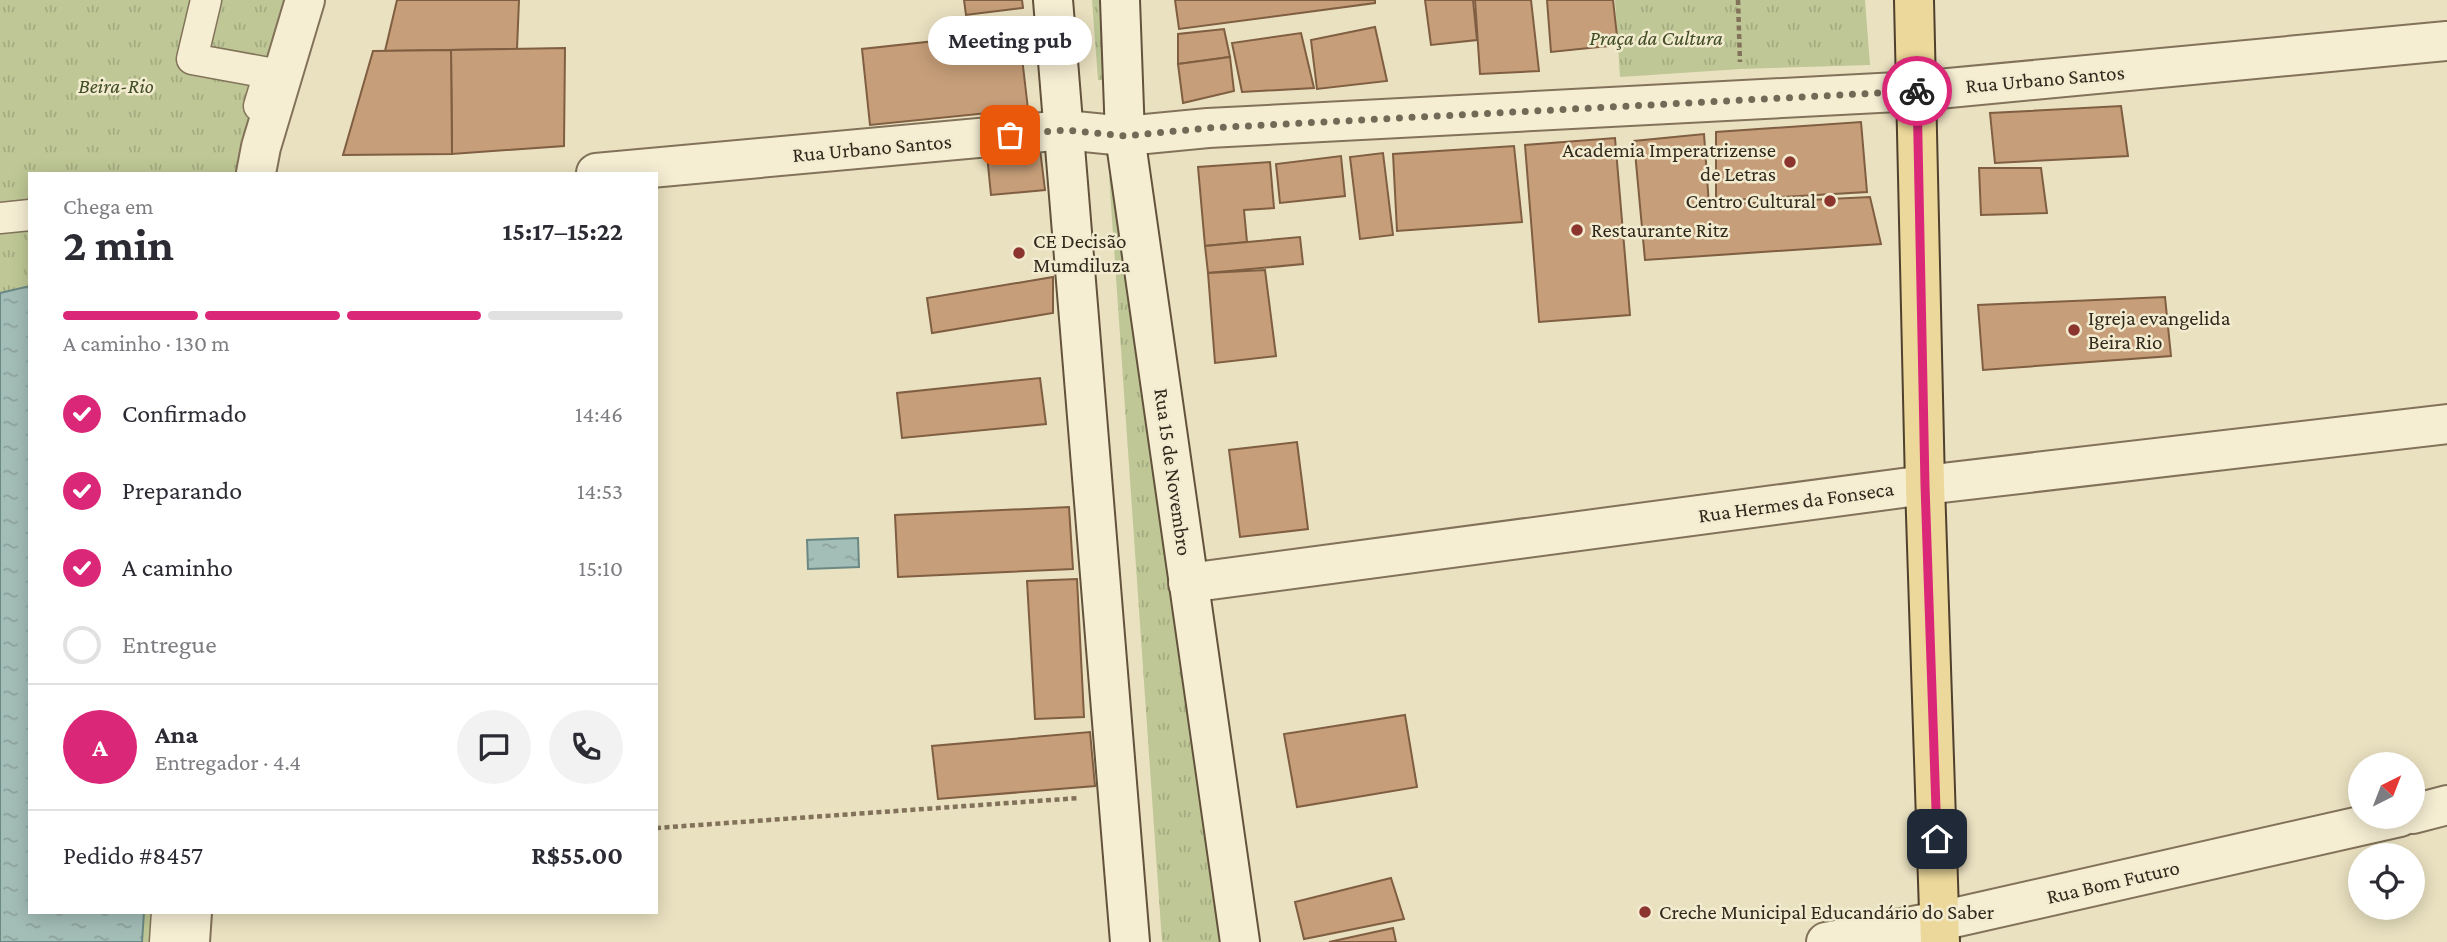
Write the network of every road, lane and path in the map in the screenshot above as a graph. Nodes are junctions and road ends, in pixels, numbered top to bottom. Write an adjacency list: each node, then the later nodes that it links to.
1 (206, 0): 12 (street)
2 (305, 0): 13 (street)
3 (1053, 0): 10 (street)
4 (1120, 0): 11 (street, Rua 15 de Novembro)
5 (1738, 0): 8 (path)
6 (1914, 0): 9 (main road)
7 (2447, 41): 9 (street, Rua Urbano Santos)
8 (1741, 69)
9 (1917, 91): 11 (street, Rua Urbano Santos); 18 (main road)
10 (1065, 130): 11 (street, Rua Urbano Santos); 14 (street, Rua Urbano Santos); 20 (street)
11 (1125, 136): 19 (street, Rua 15 de Novembro)
12 (240, 172)
13 (256, 172)
14 (607, 172)
15 (28, 215): 16 (street)
16 (0, 218)
17 (2447, 424): 18 (street, Rua Hermes da Fonseca)
18 (1925, 485): 19 (street, Rua Hermes da Fonseca); 27 (main road)
19 (1188, 583): 31 (street, Rua 15 de Novembro)
20 (1118, 796): 23 (path); 30 (street)
21 (2447, 805): 22 (street)
22 (2426, 811)
23 (658, 828)
24 (2348, 830): 27 (street, Rua Bom Futuro)
25 (167, 914): 28 (street)
26 (192, 914): 29 (street)
27 (1940, 932): 32 (street, Rua Bom Futuro)
28 (165, 942)
29 (190, 942)
30 (1130, 942)
31 (1240, 942)
32 (1826, 942)

